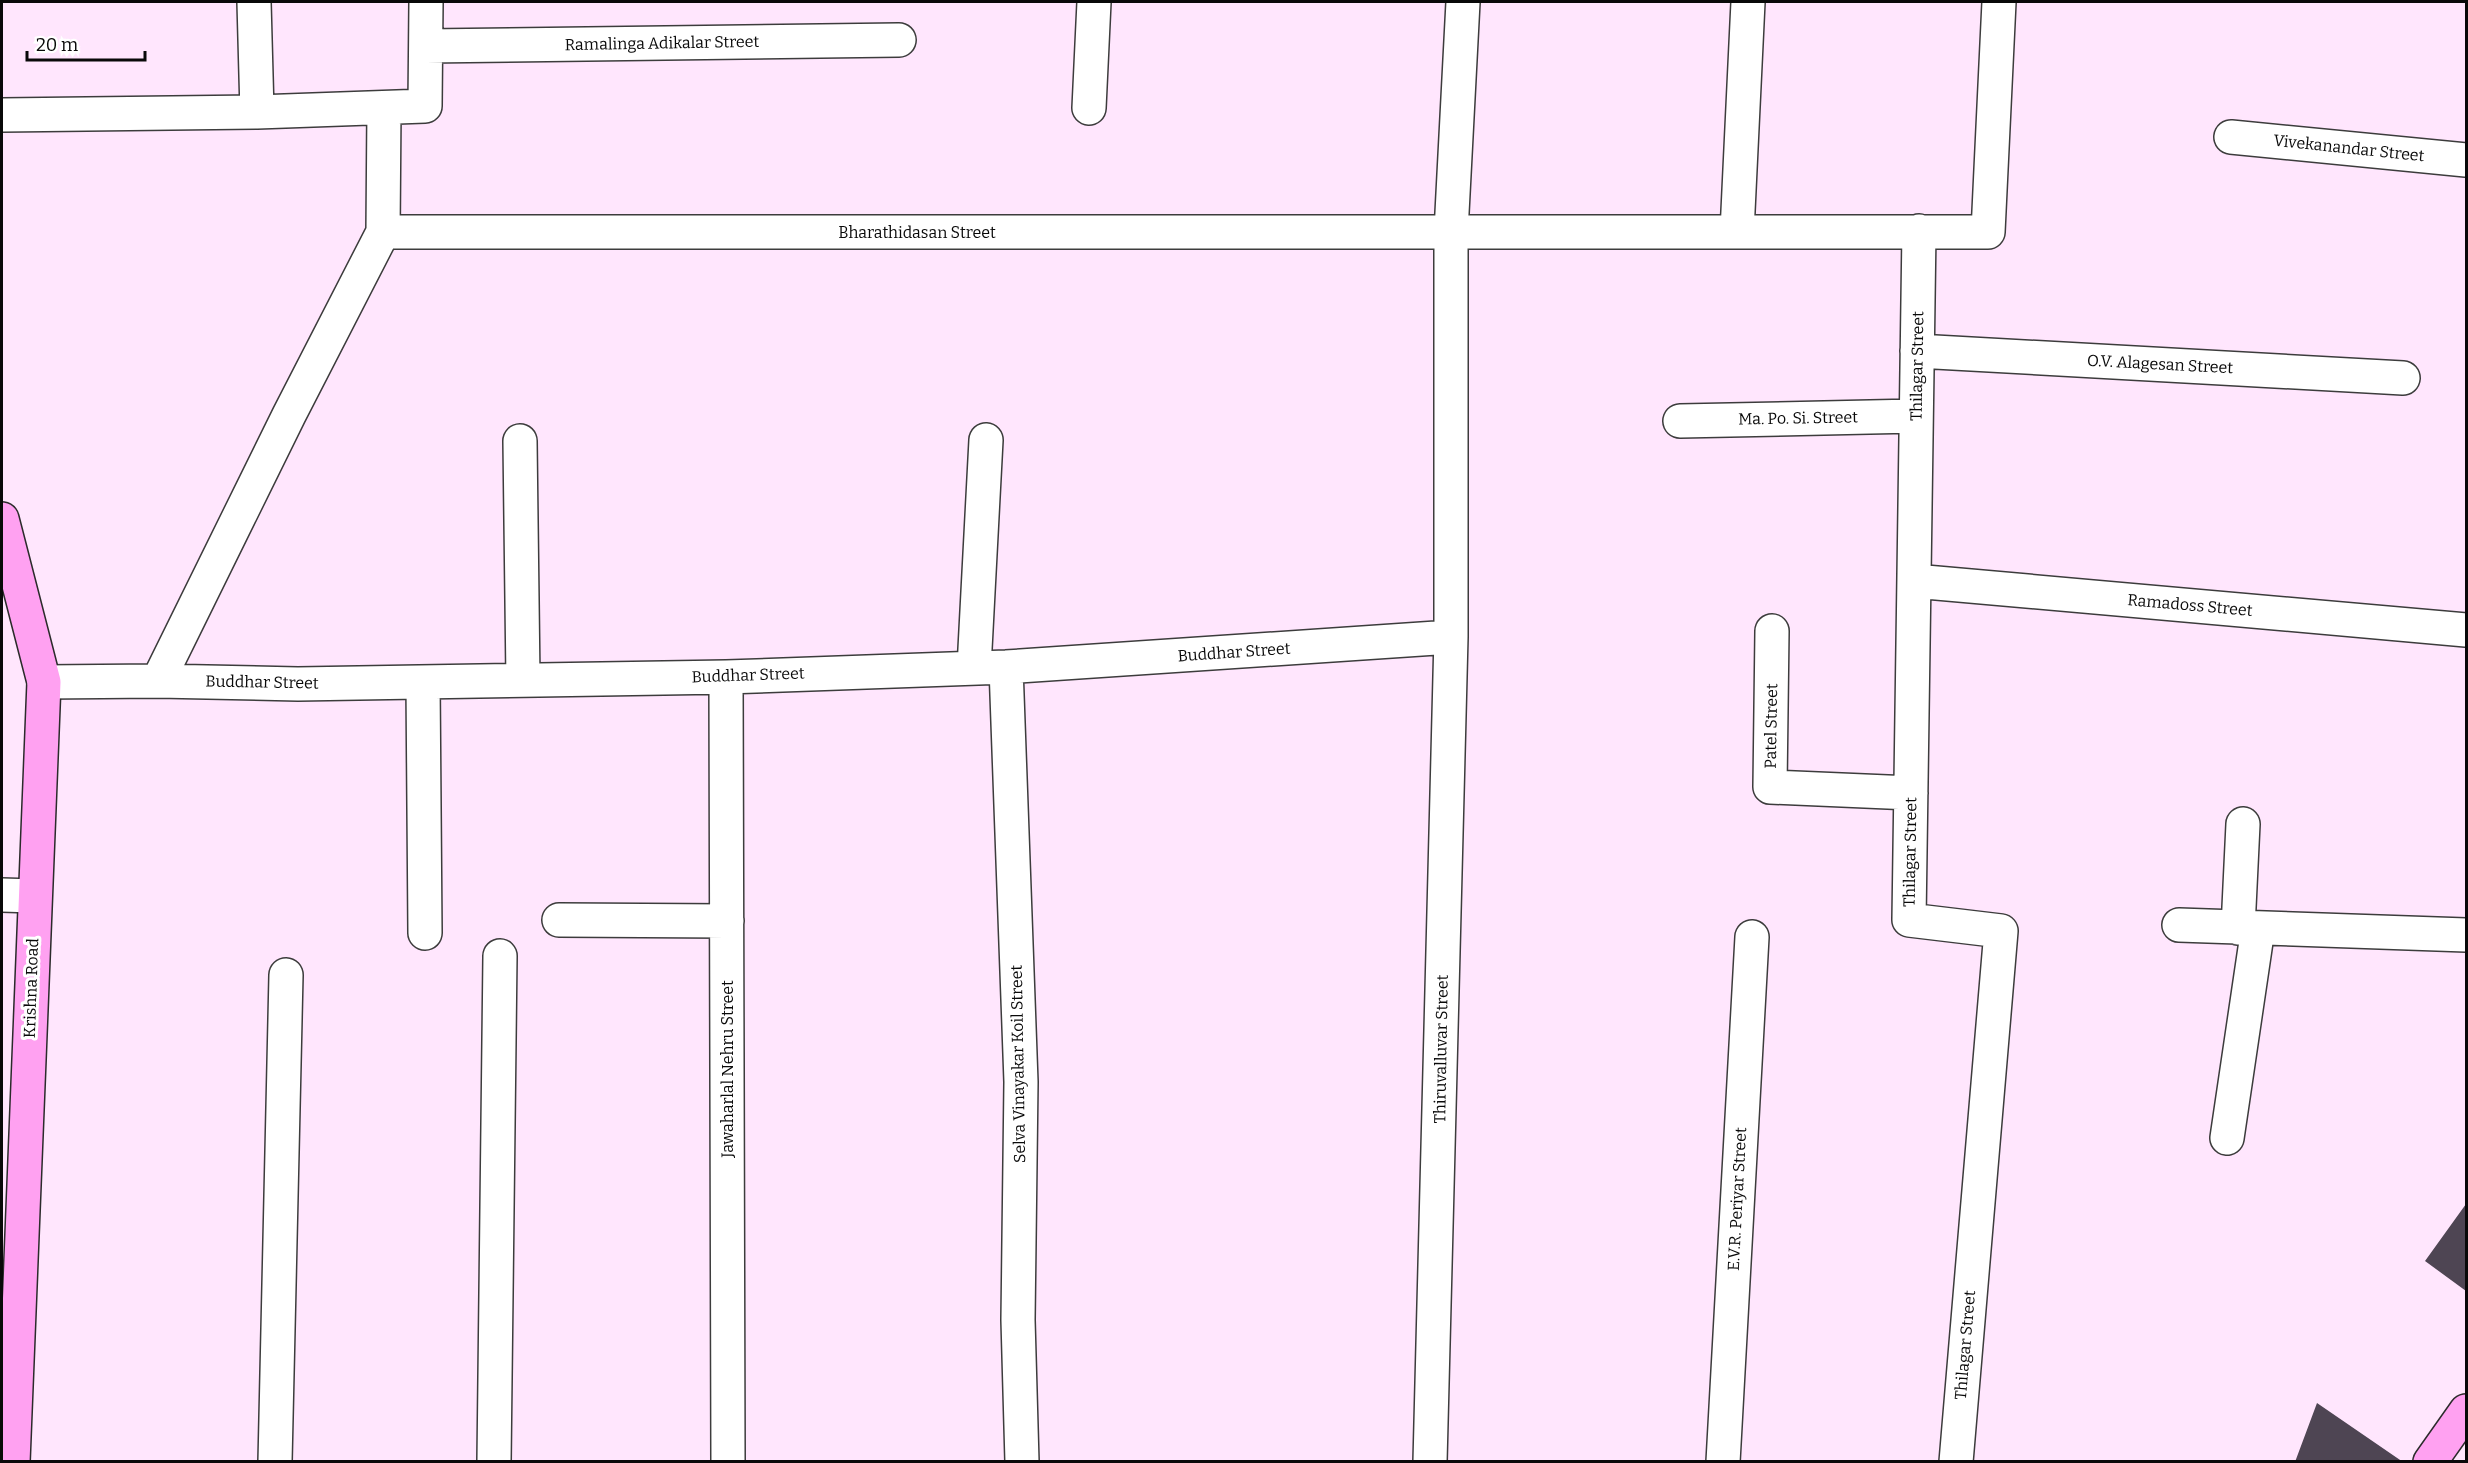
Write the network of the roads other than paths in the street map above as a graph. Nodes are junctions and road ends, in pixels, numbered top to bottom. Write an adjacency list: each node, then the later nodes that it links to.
1 (254, 2): 11 (street)
2 (426, 2): 8 (street)
3 (1094, 2): 10 (street)
4 (1463, 2): 17 (street, Thiruvalluvar Street)
5 (1748, 2): 18 (street)
6 (1999, 2): 15 (street, Bharathidasan Street)
7 (899, 40): 8 (street, Ramalinga Adikalar Street)
8 (426, 46): 9 (street)
9 (384, 108): 11 (street); 16 (street)
10 (1089, 108)
11 (256, 112): 12 (street)
12 (2, 115)
13 (2231, 137): 14 (street, Vivekanandar Street)
14 (2466, 160)
15 (1919, 231): 18 (street, Bharathidasan Street); 19 (street, Thilagar Street)
16 (383, 232): 17 (street, Bharathidasan Street); 33 (street)
17 (1451, 232): 18 (street, Bharathidasan Street); 29 (street, Thiruvalluvar Street)
18 (1737, 232)
19 (1917, 351): 20 (street, O.V. Alagesan Street); 21 (street, Thilagar Street)
20 (2403, 378)
21 (1916, 416): 22 (street, Ma. Po. Si. Street); 26 (street, Thilagar Street)
22 (1680, 421)
23 (986, 440): 30 (street, Selva Vinayakar Koil Street)
24 (520, 441): 32 (street)
25 (2, 519): 34 (street, Krishna Road)
26 (1914, 581): 27 (street, Ramadoss Street); 36 (street, Thilagar Street)
27 (2466, 630)
28 (1772, 631): 36 (street, Patel Street)
29 (1451, 638): 30 (street, Buddhar Street); 56 (street, Thiruvalluvar Street)
30 (990, 667): 31 (street, Buddhar Street); 55 (street, Selva Vinayakar Koil Street)
31 (726, 677): 32 (street, Buddhar Street); 41 (street, Jawaharlal Nehru Street)
32 (523, 680): 35 (street, Buddhar Street)
33 (158, 681): 34 (street, Buddhar Street); 35 (street, Buddhar Street)
34 (44, 682): 39 (street, Krishna Road)
35 (423, 682): 44 (street)
36 (1911, 793): 58 (street, Thilagar Street)
37 (2243, 824): 43 (street)
38 (2, 895): 39 (street)
39 (34, 896): 51 (street, Krishna Road)
40 (559, 920): 41 (street)
41 (727, 921): 54 (street, Jawaharlal Nehru Street)
42 (2179, 925): 43 (street)
43 (2248, 928): 45 (street); 49 (street)
44 (425, 933)
45 (2466, 935)
46 (1752, 937): 57 (street, E.V.R. Periyar Street)
47 (500, 956): 53 (street)
48 (286, 975): 52 (street)
49 (2227, 1138)
50 (2466, 1411): 59 (street)
51 (13, 1461)
52 (275, 1461)
53 (494, 1461)
54 (728, 1461)
55 (1022, 1461)
56 (1430, 1461)
57 (1723, 1461)
58 (1956, 1461)
59 (2430, 1461)

